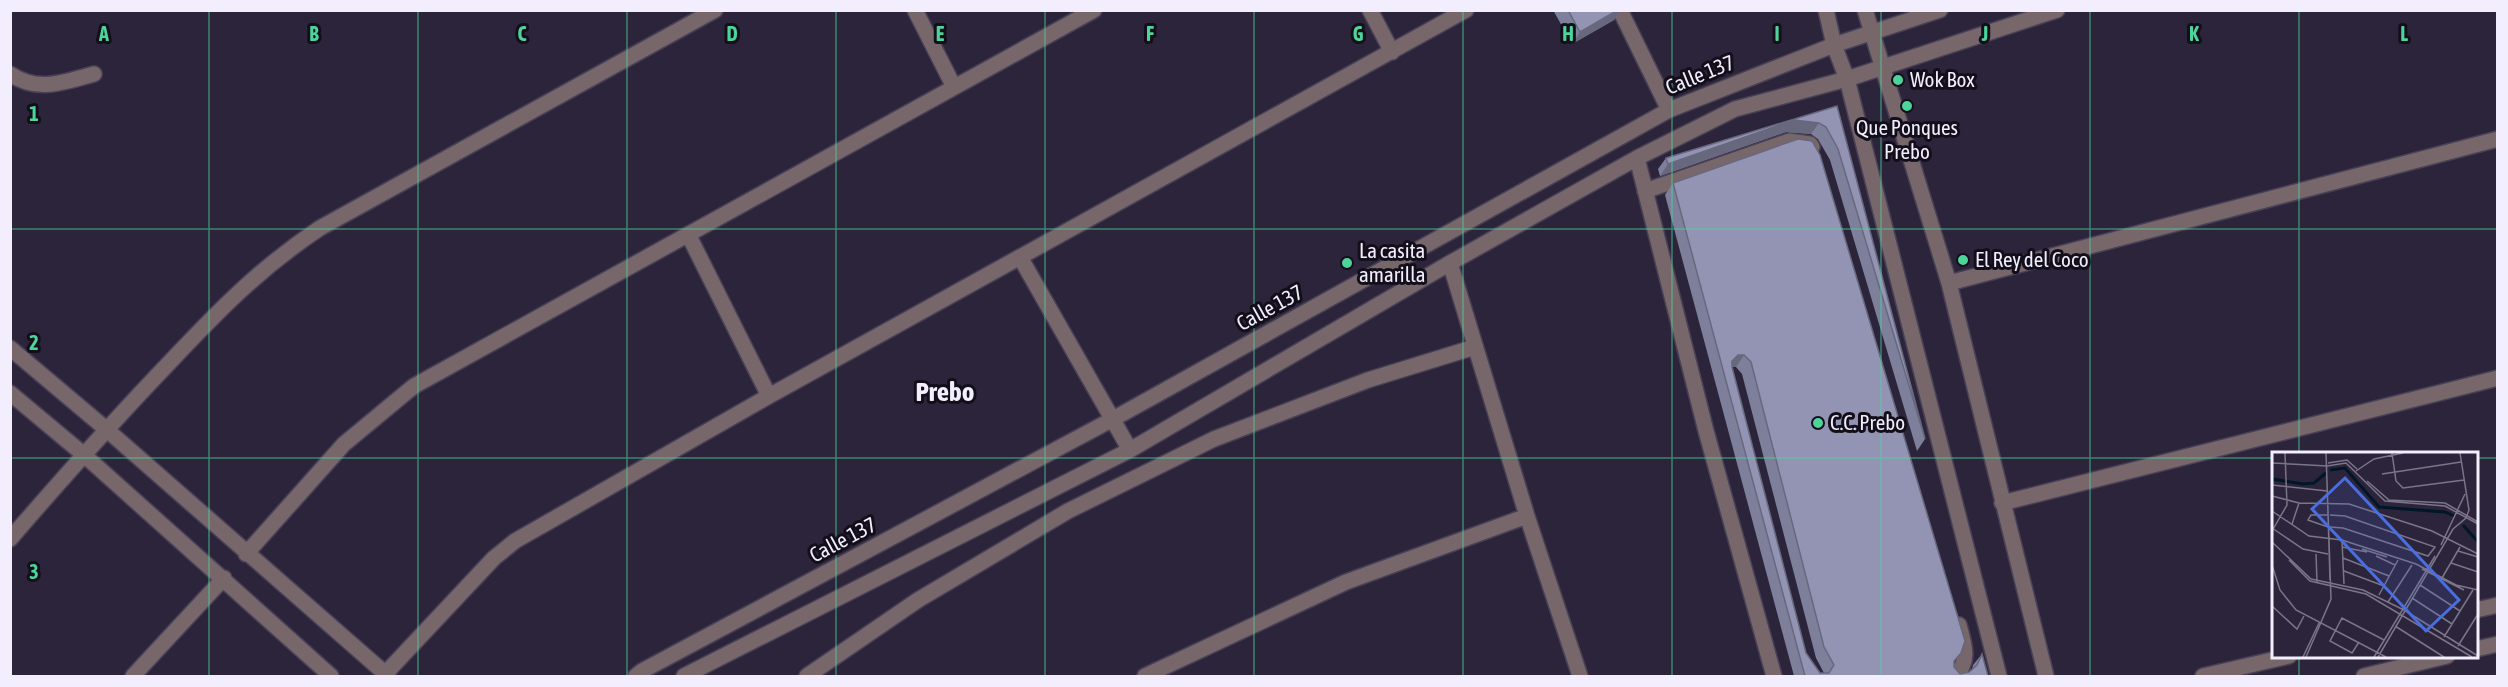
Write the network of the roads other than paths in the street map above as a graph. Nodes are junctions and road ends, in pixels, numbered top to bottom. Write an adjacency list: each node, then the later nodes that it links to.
1 (715, 10): 34 (street)
2 (915, 10): 18 (street)
3 (1094, 10): 18 (street)
4 (1370, 10): 13 (street)
5 (1466, 10): 13 (street)
6 (1620, 10): 19 (street)
7 (1826, 10): 12 (street)
8 (1865, 10): 11 (street)
9 (1940, 10): 11 (street, Calle 137)
10 (2057, 10): 14 (street)
11 (1871, 32): 12 (street, Calle 137); 14 (street)
12 (1834, 45): 17 (street); 19 (street, Calle 137)
13 (1392, 52): 25 (street)
14 (1882, 68): 17 (street); 27 (street)
15 (10, 74): 16 (street)
16 (94, 74)
17 (1847, 79): 21 (street); 60 (street)
18 (954, 87): 24 (street)
19 (1669, 110): 33 (street, Calle 137)
20 (2498, 139): 27 (street)
21 (1637, 159): 23 (street); 26 (street)
22 (1821, 163): 23 (street)
23 (1645, 191): 58 (street)
24 (689, 236): 32 (street); 40 (street)
25 (1020, 256): 32 (street); 33 (street)
26 (1450, 263): 28 (street); 35 (street)
27 (1949, 283): 37 (street)
28 (1475, 347): 38 (street); 55 (street)
29 (10, 348): 34 (street)
30 (2498, 378): 37 (street)
31 (10, 393): 36 (street)
32 (769, 396): 50 (street)
33 (1113, 419): 35 (street); 53 (street, Calle 137)
34 (106, 429): 36 (street); 40 (street)
35 (1130, 450): 54 (street)
36 (83, 454): 39 (street); 41 (street)
37 (2002, 503): 61 (street)
38 (1527, 516): 56 (street); 57 (street)
39 (10, 539)
40 (246, 554): 50 (street)
41 (224, 578): 51 (street); 52 (street)
42 (2498, 605): 44 (street)
43 (1953, 606): 59 (street)
44 (2478, 610)
45 (2498, 644): 46 (street)
46 (2478, 649)
47 (2285, 657): 62 (street)
48 (2437, 657): 49 (street)
49 (2398, 661): 63 (street)
50 (386, 675)
51 (133, 676)
52 (331, 676)
53 (636, 676)
54 (684, 676)
55 (807, 676)
56 (1145, 676)
57 (1580, 676)
58 (1774, 676)
59 (1955, 676)
60 (1999, 676)
61 (2046, 676)
62 (2203, 676)
63 (2364, 676)

